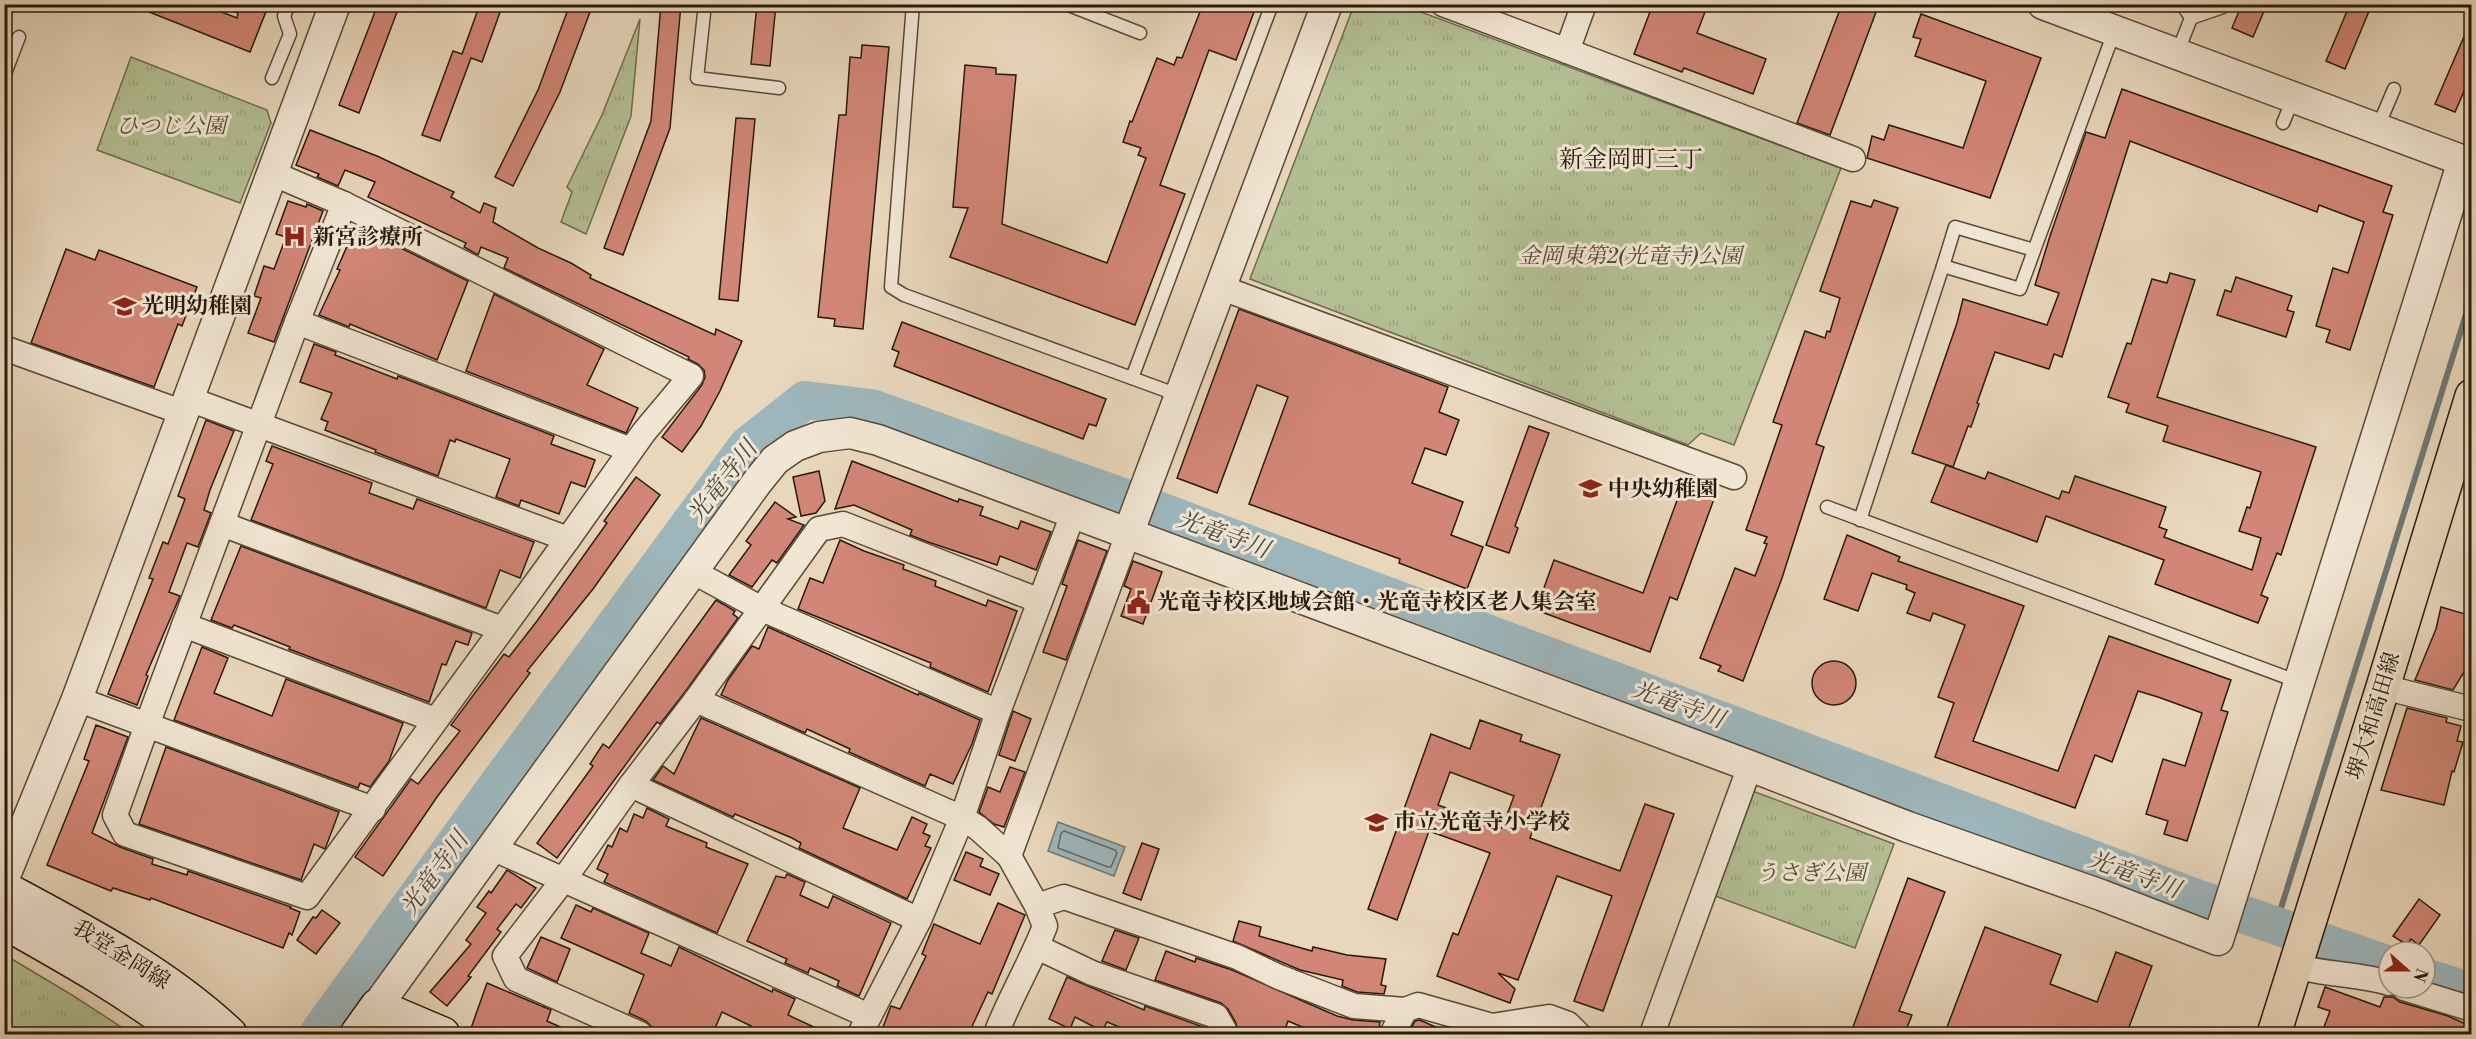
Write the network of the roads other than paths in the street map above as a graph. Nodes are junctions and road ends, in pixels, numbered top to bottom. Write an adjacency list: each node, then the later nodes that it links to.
1 (289, 4): 20 (lane)
2 (335, 4): 26 (street)
3 (705, 4): 21 (lane)
4 (913, 4): 33 (lane)
5 (1066, 4): 15 (lane)
6 (1272, 4): 33 (lane)
7 (1327, 4): 30 (street)
8 (1443, 4): 17 (street)
9 (1584, 4): 17 (street)
10 (2043, 4): 14 (street)
11 (2182, 4): 13 (lane)
12 (2224, 4): 13 (lane)
13 (2191, 18): 18 (lane)
14 (2114, 32): 18 (street); 28 (lane)
15 (1140, 33)
16 (19, 37): 19 (lane)
17 (1567, 51): 24 (street)
18 (2176, 56): 23 (street)
19 (4, 76)
20 (272, 78)
21 (779, 88)
22 (2394, 89): 23 (lane)
23 (2377, 130): 25 (street)
24 (1853, 159)
25 (2467, 163): 51 (street)
26 (274, 174): 27 (street); 36 (street)
27 (344, 204): 31 (street); 38 (street)
28 (2034, 250): 29 (lane); 29 (lane)
29 (1943, 266): 43 (lane)
30 (1222, 288): 34 (street); 39 (street)
31 (297, 322): 37 (street); 38 (street)
32 (4, 348): 36 (street)
33 (1132, 378): 34 (lane)
34 (1181, 396): 41 (street)
35 (2472, 396): 52 (main road, 堺大和高田線)
36 (187, 406): 37 (street); 53 (street)
37 (260, 424): 44 (street); 45 (street)
38 (631, 450): 45 (street)
39 (1734, 477)
40 (1827, 507): 43 (lane)
41 (1136, 512): 42 (street); 59 (street); 64 (street)
42 (1073, 514): 46 (street); 47 (street)
43 (1860, 520): 51 (lane)
44 (222, 524): 49 (street); 50 (street)
45 (568, 539): 50 (street)
46 (692, 571): 48 (street); 63 (street)
47 (1040, 601): 48 (street); 56 (street)
48 (760, 608): 54 (street); 56 (street)
49 (184, 625): 57 (street); 58 (street)
50 (502, 629): 57 (street)
51 (2300, 682): 59 (street)
52 (2383, 687): 55 (street); 72 (main road, 堺大和高田線)
53 (77, 699): 58 (street); 65 (street)
54 (696, 700): 60 (street); 62 (street)
55 (2472, 706)
56 (998, 712): 62 (street)
57 (435, 720): 61 (street)
58 (147, 725): 61 (street); 61 (street)
59 (1750, 766): 88 (street)
60 (631, 785): 66 (street); 69 (street)
61 (372, 809)
62 (962, 818): 64 (street); 69 (street)
63 (492, 848): 66 (street); 75 (street)
64 (1009, 856): 68 (street)
65 (4, 878)
66 (564, 879): 78 (street); 83 (street)
67 (4, 888): 80 (main road, 我堂金岡線)
68 (1037, 906): 71 (street); 77 (street)
69 (919, 920): 78 (street)
70 (4, 922): 79 (main road, 我堂金岡線)
71 (1037, 947): 84 (street); 85 (street)
72 (2297, 962): 73 (street); 89 (main road, 堺大和高田線)
73 (2377, 979)
74 (2437, 998): 76 (street)
75 (377, 1006): 81 (main road); 82 (main road)
76 (2472, 1009)
77 (1405, 1010): 86 (street); 87 (street)
78 (865, 1025)
79 (183, 1035)
80 (230, 1035)
81 (357, 1035)
82 (443, 1035)
83 (640, 1035)
84 (996, 1035)
85 (1223, 1035)
86 (1392, 1035)
87 (1578, 1035)
88 (1652, 1035)
89 (2274, 1035)

